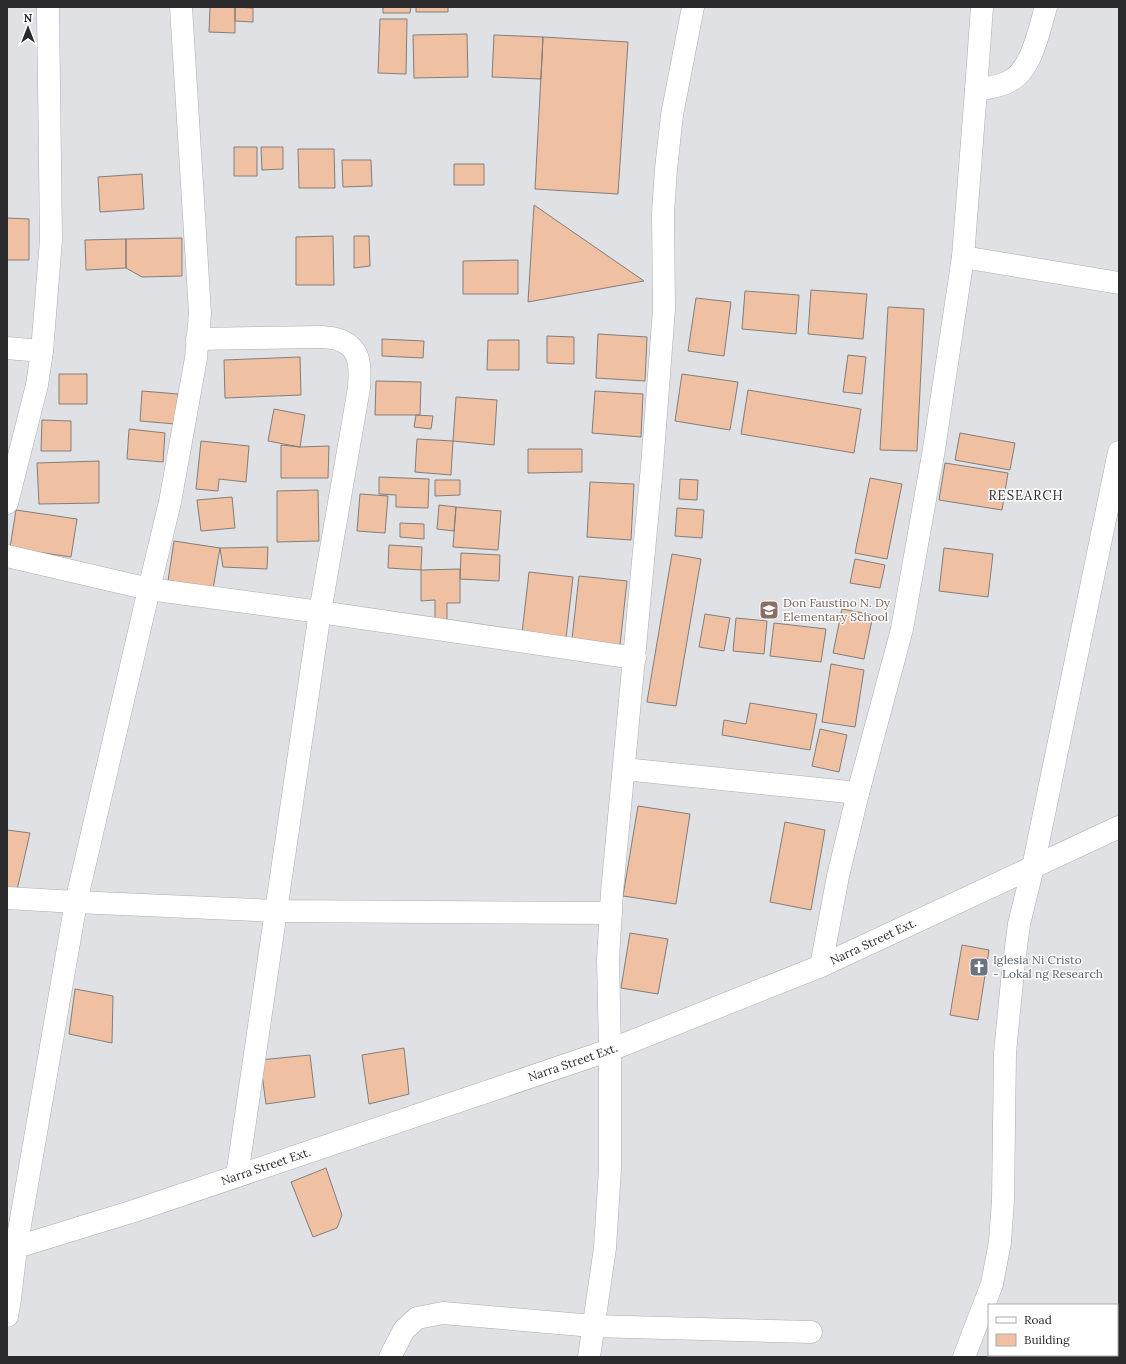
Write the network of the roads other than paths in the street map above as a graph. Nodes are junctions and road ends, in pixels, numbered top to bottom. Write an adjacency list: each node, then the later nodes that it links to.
1 (48, 7): 11 (street)
2 (181, 7): 9 (street)
3 (693, 7): 17 (street)
4 (982, 7): 6 (street)
5 (1046, 7): 6 (street)
6 (976, 90): 7 (street)
7 (963, 257): 8 (street); 19 (street)
8 (1119, 283)
9 (198, 339): 15 (street); 16 (street)
10 (7, 348): 11 (street)
11 (42, 352): 13 (street)
12 (1119, 452): 21 (street)
13 (7, 503)
14 (7, 556): 15 (street)
15 (149, 589): 16 (street); 23 (street)
16 (320, 612): 17 (street); 24 (street)
17 (635, 658): 18 (street)
18 (624, 770): 19 (street); 25 (street)
19 (858, 793): 26 (street)
20 (1119, 827): 21 (street, Narra Street Ext.)
21 (1033, 867): 26 (street, Narra Street Ext.); 35 (street)
22 (7, 898): 23 (street)
23 (76, 902): 24 (street); 29 (street)
24 (276, 911): 25 (street); 28 (street)
25 (611, 913): 27 (street)
26 (821, 966): 27 (street, Narra Street Ext.)
27 (610, 1050): 28 (street, Narra Street Ext.); 31 (street)
28 (236, 1176): 29 (street, Narra Street Ext.)
29 (11, 1249): 30 (street)
30 (7, 1316)
31 (593, 1326): 32 (street); 33 (street); 34 (street)
32 (811, 1332)
33 (390, 1357)
34 (589, 1357)
35 (964, 1357)

